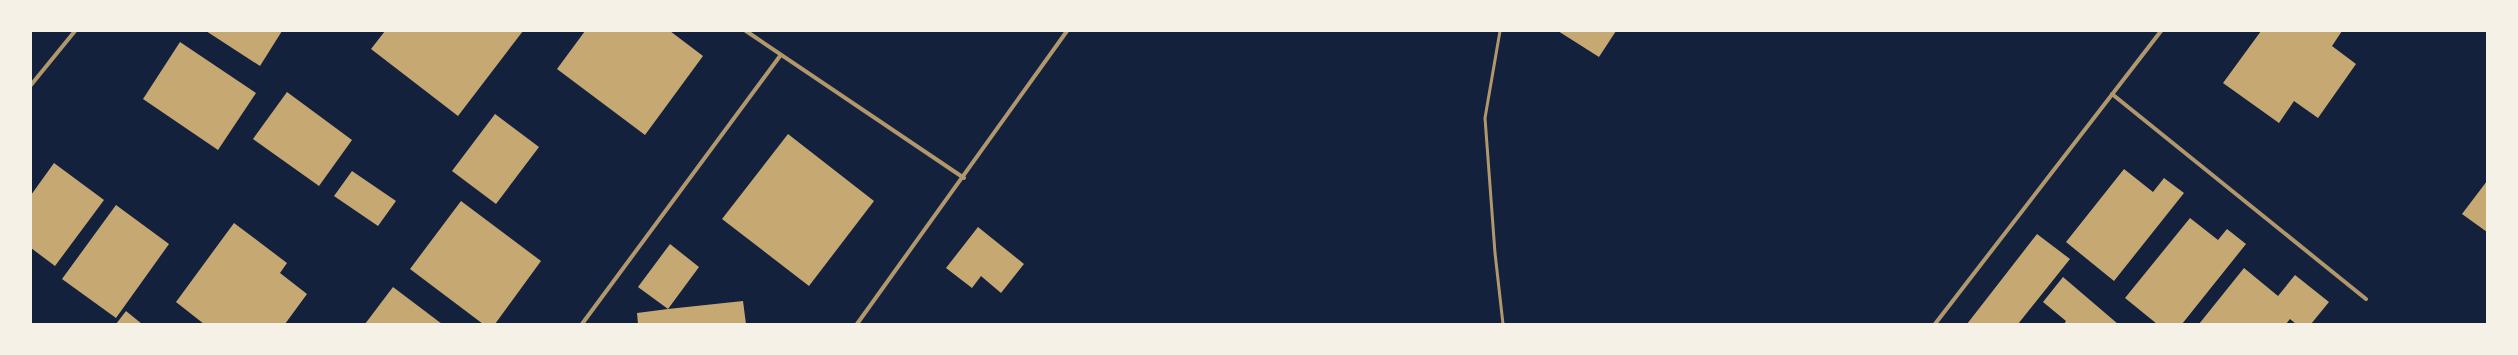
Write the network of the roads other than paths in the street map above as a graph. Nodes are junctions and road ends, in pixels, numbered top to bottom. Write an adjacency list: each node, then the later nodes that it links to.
1 (75, 31): 7 (street)
2 (746, 31): 6 (street)
3 (1067, 31): 9 (street)
4 (1500, 31): 13 (lane)
5 (2161, 31): 8 (street)
6 (780, 56): 9 (street); 11 (street)
7 (31, 85)
8 (2112, 94): 10 (street); 14 (street)
9 (964, 178): 12 (street)
10 (2366, 299)
11 (582, 324)
12 (857, 324)
13 (1503, 324)
14 (1935, 324)

